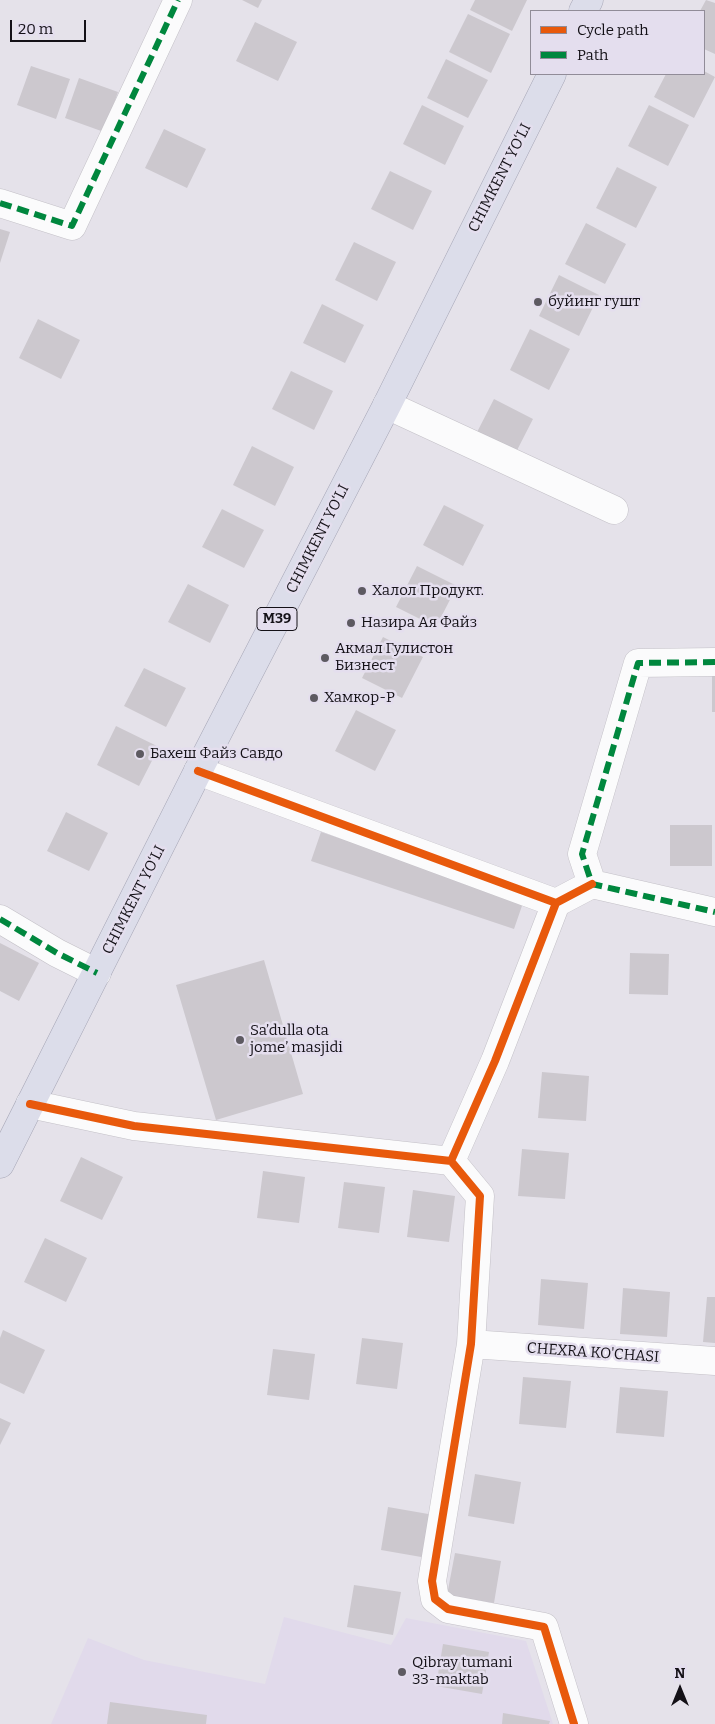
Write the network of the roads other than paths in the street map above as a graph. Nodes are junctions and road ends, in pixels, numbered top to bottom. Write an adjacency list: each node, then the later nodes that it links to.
1 (178, 0): 3 (street)
2 (552, 75): 4 (highway, CHIMKENT YO‘LI / M39)
3 (0, 203)
4 (387, 405): 5 (street); 7 (highway, CHIMKENT YO‘LI / M39)
5 (614, 510)
6 (715, 662): 8 (street)
7 (198, 771): 9 (street); 12 (highway, CHIMKENT YO‘LI / M39)
8 (592, 884): 9 (street); 10 (street)
9 (556, 903): 14 (street)
10 (715, 912)
11 (0, 919): 12 (street)
12 (97, 973): 13 (highway, CHIMKENT YO‘LI / M39)
13 (30, 1104): 14 (street); 15 (highway, CHIMKENT YO‘LI / M39)
14 (450, 1161): 16 (street)
15 (0, 1164)
16 (471, 1344): 17 (street, CHEXRA KO'CHASI); 18 (street)
17 (715, 1361)
18 (574, 1724)

